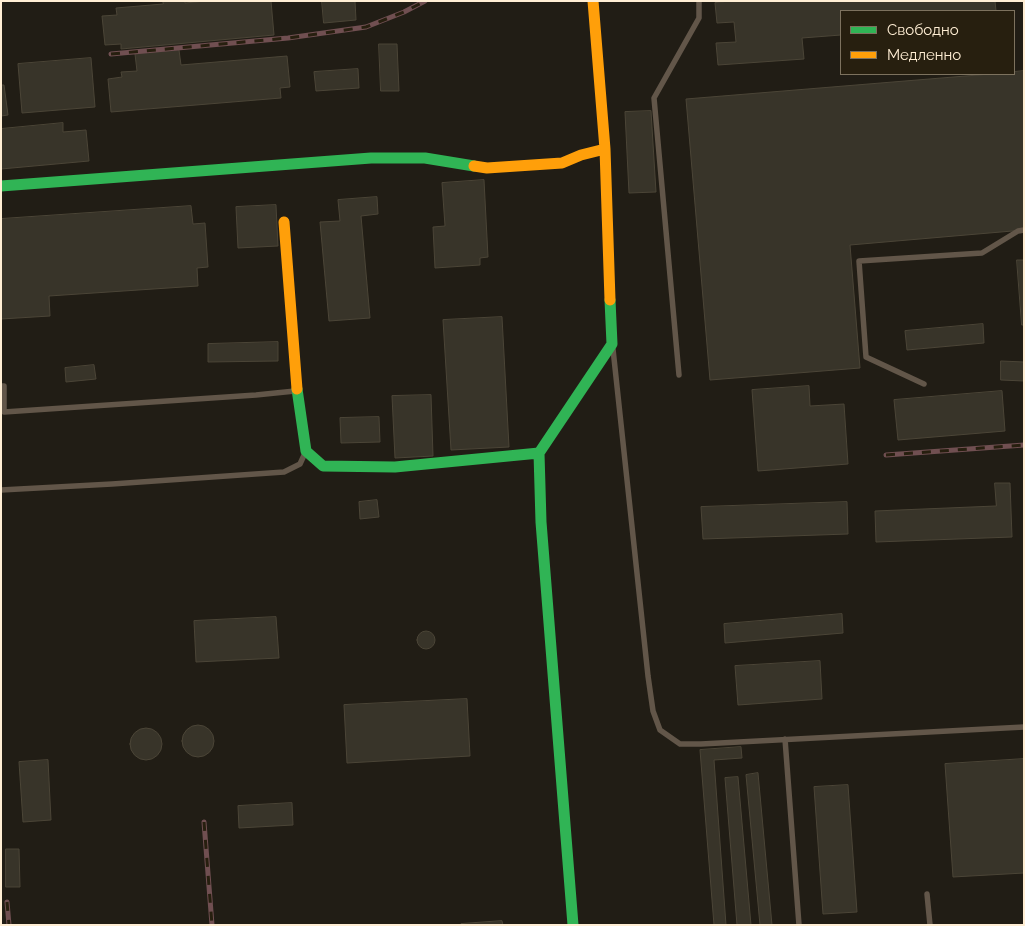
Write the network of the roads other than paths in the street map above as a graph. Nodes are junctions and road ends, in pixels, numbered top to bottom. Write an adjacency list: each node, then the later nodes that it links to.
1 (593, 1): 3 (street)
2 (699, 1): 8 (lane)
3 (605, 149): 4 (street); 7 (street)
4 (1, 186)
5 (284, 222): 11 (street)
6 (1024, 230): 9 (lane)
7 (612, 344): 13 (street); 16 (lane)
8 (679, 375)
9 (924, 384)
10 (1, 386): 11 (lane)
11 (297, 391): 12 (street)
12 (306, 451): 13 (street); 14 (lane)
13 (539, 453): 18 (street)
14 (1, 490)
15 (1024, 727): 16 (lane)
16 (785, 739): 19 (lane)
17 (927, 894): 20 (lane)
18 (573, 925)
19 (799, 925)
20 (930, 925)

